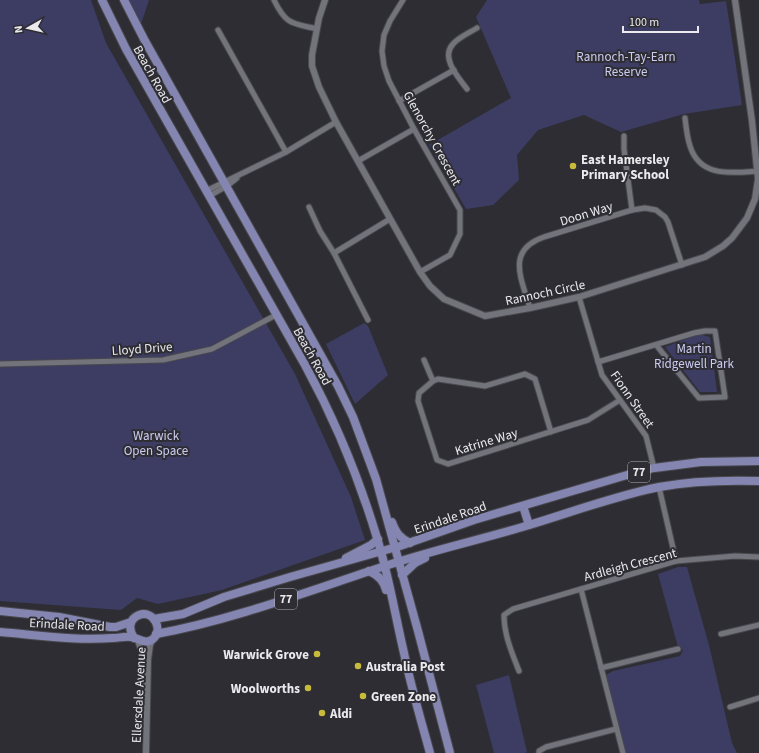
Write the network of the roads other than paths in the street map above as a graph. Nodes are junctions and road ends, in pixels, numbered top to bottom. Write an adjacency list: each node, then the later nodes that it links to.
1 (102, 0): 11 (main road, Beach Road)
2 (108, 0): 11 (main road)
3 (124, 0): 23 (main road, Beach Road)
4 (274, 0): 9 (street)
5 (324, 0): 9 (street, Rannoch Circle)
6 (403, 0): 14 (street, Glenorchy Crescent)
7 (735, 0): 16 (street, Rannoch Circle)
8 (477, 28): 12 (street)
9 (317, 29): 17 (street, Rannoch Circle)
10 (218, 30): 20 (street)
11 (117, 32): 24 (main road, Beach Road)
12 (454, 70): 13 (street); 14 (street)
13 (467, 89)
14 (399, 101): 18 (street, Glenorchy Crescent)
15 (685, 118): 22 (street)
16 (756, 120): 22 (street, Rannoch Circle)
17 (336, 122): 20 (street); 21 (street, Rannoch Circle)
18 (414, 129): 21 (street); 30 (street, Glenorchy Crescent)
19 (624, 136): 26 (street)
20 (286, 152): 23 (street)
21 (358, 161): 27 (street, Rannoch Circle)
22 (758, 171): 29 (street, Rannoch Circle)
23 (225, 184): 24 (street); 46 (main road, Beach Road)
24 (207, 193): 33 (main road, Beach Road)
25 (310, 207): 28 (street)
26 (632, 210): 29 (street, Doon Way); 32 (street, Doon Way)
27 (390, 219): 28 (street); 30 (street, Rannoch Circle)
28 (334, 253): 34 (street)
29 (682, 265): 31 (street, Rannoch Circle)
30 (420, 272): 32 (street, Rannoch Circle)
31 (579, 297): 32 (street, Rannoch Circle); 37 (street, Fionn Street)
32 (530, 308)
33 (276, 315): 38 (street, Lloyd Drive); 49 (main road, Beach Road)
34 (368, 320)
35 (657, 346): 35 (street); 37 (street)
36 (424, 360): 39 (street)
37 (598, 362): 40 (street, Fionn Street)
38 (0, 364)
39 (433, 381): 41 (street); 41 (street, Katrine Way)
40 (620, 400): 41 (street, Katrine Way); 43 (street, Fionn Street)
41 (551, 432)
42 (759, 461): 43 (main road, Erindale Road / 77)
43 (654, 468): 47 (main road, Erindale Road / 77)
44 (759, 481): 45 (main road, Erindale Road / 77)
45 (659, 487): 48 (main road, Erindale Road / 77); 56 (street)
46 (380, 495): 50 (main road); 52 (main road, Beach Road)
47 (523, 506): 48 (main road); 50 (main road, Erindale Road / 77)
48 (529, 525): 51 (main road, Erindale Road / 77)
49 (378, 539): 53 (main road, Beach Road); 59 (main road)
50 (410, 543): 52 (main road, Erindale Road / 77)
51 (460, 545): 55 (main road, Erindale Road / 77); 60 (main road)
52 (395, 548): 53 (main road, Erindale Road / 77); 55 (main road, Beach Road)
53 (381, 552): 57 (main road, Beach Road); 59 (main road, Erindale Road / 77)
54 (759, 556): 56 (street, Ardleigh Crescent)
55 (399, 562): 57 (main road, Erindale Road / 77); 60 (main road, Beach Road)
56 (676, 562): 61 (street, Ardleigh Crescent)
57 (385, 566): 58 (main road, Erindale Road / 77); 64 (main road, Beach Road)
58 (369, 571): 64 (main road); 69 (main road, Erindale Road / 77)
59 (308, 572): 63 (main road, Erindale Road / 77)
60 (402, 575): 80 (main road, Beach Road)
61 (581, 588): 72 (street, Ardleigh Crescent); 73 (street)
62 (0, 611): 65 (main road, Erindale Road)
63 (154, 619): 65 (main road, Erindale Road); 69 (main road)
64 (397, 621): 79 (main road, Beach Road)
65 (131, 622): 70 (main road)
66 (759, 625): 68 (street)
67 (0, 632): 70 (main road, Erindale Road)
68 (721, 634)
69 (155, 636): 70 (main road, Erindale Road); 78 (street, Ellersdale Avenue)
70 (136, 639): 77 (street, Ellersdale Avenue)
71 (678, 648): 72 (street)
72 (601, 668): 76 (street, Ardleigh Crescent)
73 (519, 671)
74 (759, 698): 75 (street)
75 (730, 707)
76 (616, 729): 81 (street); 82 (street, Ardleigh Crescent)
77 (142, 753)
78 (146, 753)
79 (430, 753)
80 (450, 753)
81 (539, 753)
82 (623, 753)

